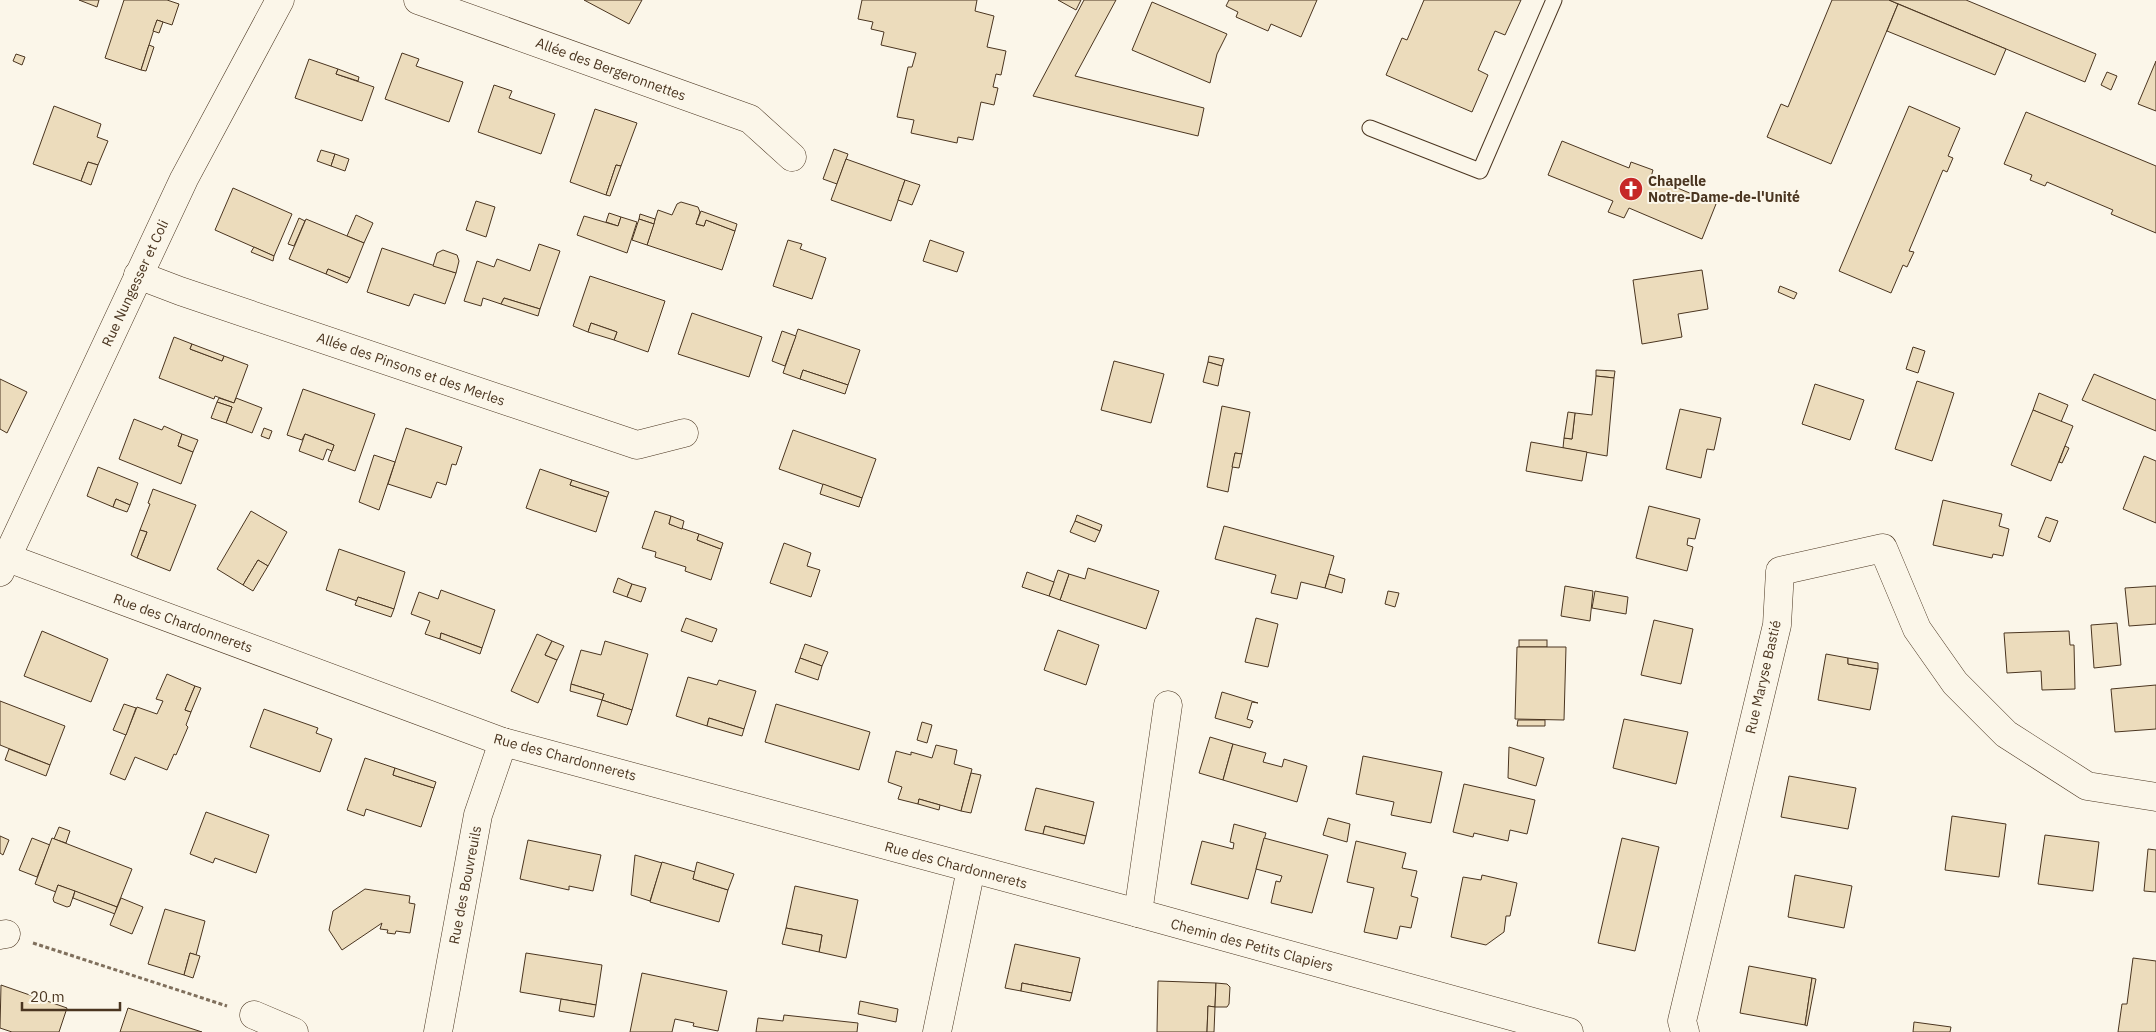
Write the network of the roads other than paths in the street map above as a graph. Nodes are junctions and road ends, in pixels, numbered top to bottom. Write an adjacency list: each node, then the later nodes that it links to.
1 (280, 0): 6 (street, Rue Nungesser et Coli)
2 (418, 0): 5 (street, Allée des Bergeronnettes)
3 (1554, 0): 4 (lane)
4 (1370, 128)
5 (792, 158)
6 (138, 275): 7 (street, Allée des Pinsons et des Merles); 8 (street, Rue Nungesser et Coli)
7 (684, 433)
8 (2, 562): 10 (street, Rue des Chardonnerets)
9 (1168, 705): 13 (street)
10 (503, 742): 12 (street, Rue des Chardonnerets); 16 (street, Rue des Bouvreuils)
11 (2156, 797): 19 (street, Rue Maryse Bastié)
12 (971, 869): 13 (street, Rue des Chardonnerets); 17 (street)
13 (1138, 913): 18 (street, Chemin des Petits Clapiers)
14 (254, 1015): 15 (street)
15 (294, 1032)
16 (438, 1032)
17 (937, 1032)
18 (1569, 1032)
19 (1685, 1032)

